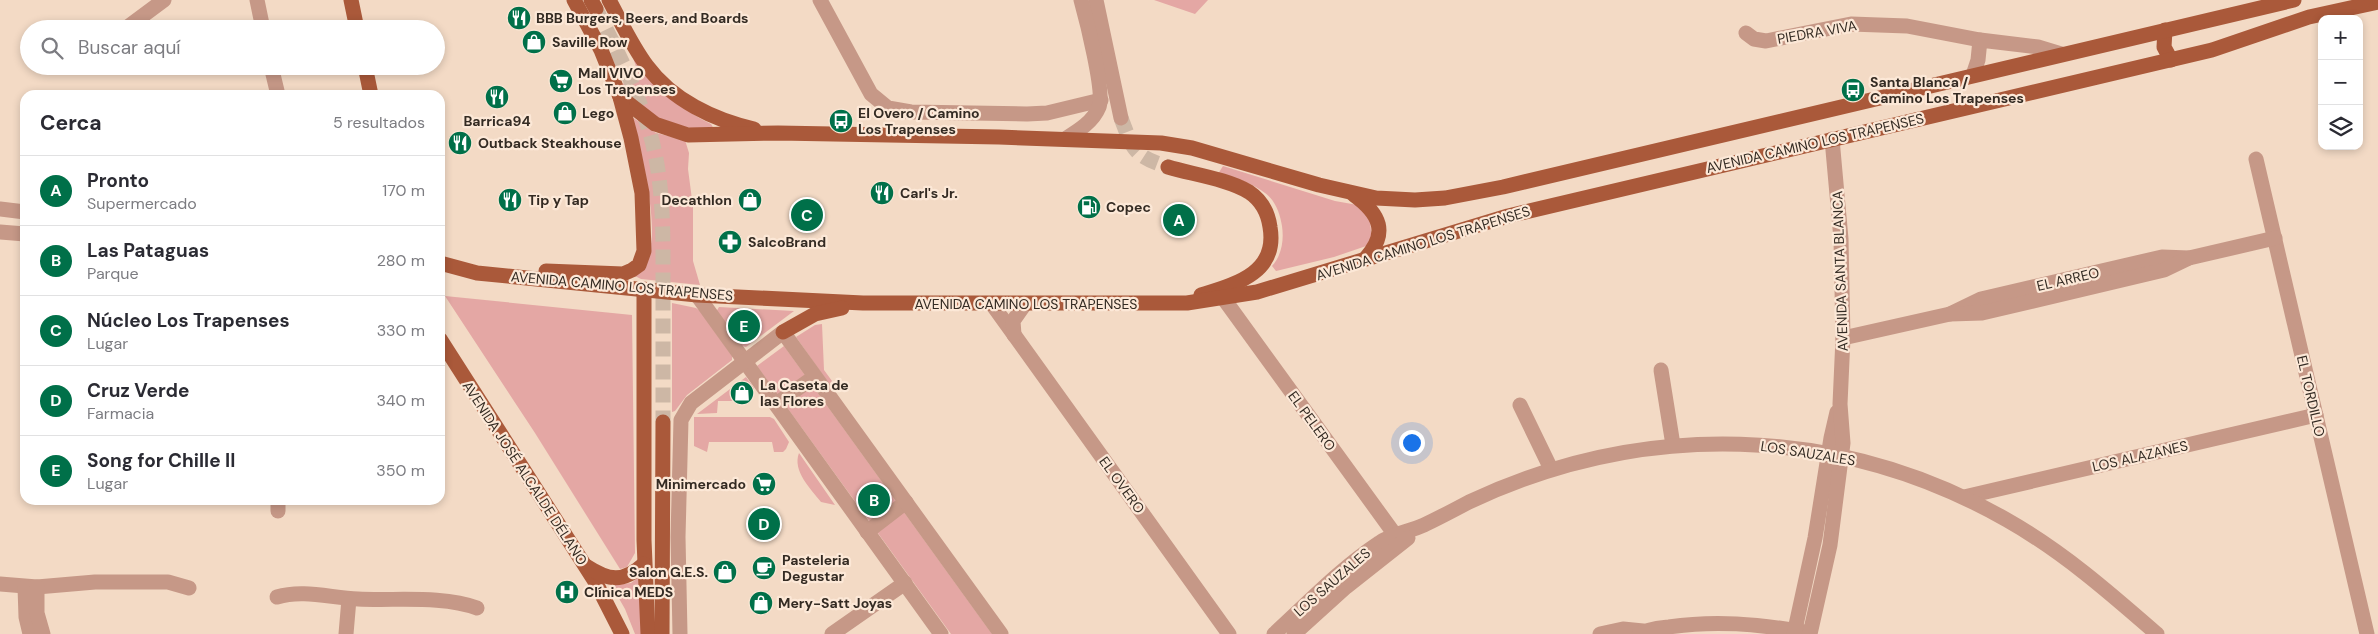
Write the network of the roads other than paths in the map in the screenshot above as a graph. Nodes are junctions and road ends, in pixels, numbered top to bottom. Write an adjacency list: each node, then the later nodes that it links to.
1 (164, 0): 11 (street)
2 (257, 0): 12 (street)
3 (352, 0): 13 (main road)
4 (574, 0): 24 (main road)
5 (609, 0): 27 (main road)
6 (820, 0): 25 (street)
7 (1097, 0): 26 (street)
8 (2294, 0): 14 (main road)
9 (2378, 2): 18 (main road, AVENIDA CAMINO LOS TRAPENSES)
10 (1080, 4): 25 (street)
11 (137, 20)
12 (261, 20)
13 (356, 20)
14 (2165, 30): 17 (main road); 18 (main road)
15 (1746, 32): 16 (street, PIEDRA VIVA)
16 (1980, 40): 17 (street, PIEDRA VIVA); 19 (street)
17 (2060, 54): 19 (main road)
18 (2171, 60): 29 (main road, AVENIDA CAMINO LOS TRAPENSES)
19 (1973, 74): 32 (main road)
20 (273, 75): 22 (street)
21 (367, 75): 23 (main road)
22 (277, 90)
23 (370, 90)
24 (620, 98): 27 (main road); 42 (main road)
25 (1100, 100): 28 (street)
26 (1121, 118)
27 (778, 133): 28 (main road)
28 (1065, 139): 32 (main road)
29 (1832, 139): 38 (main road, AVENIDA CAMINO LOS TRAPENSES); 52 (street, AVENIDA SANTA BLANCA)
30 (2256, 159): 37 (street, EL TORDILLO)
31 (1168, 167): 49 (main road)
32 (1352, 194): 38 (main road)
33 (0, 209): 34 (street)
34 (20, 211)
35 (0, 232): 36 (street)
36 (20, 234)
37 (2275, 238): 52 (street, EL ARREO); 59 (street, EL TORDILLO)
38 (1365, 259): 45 (main road, AVENIDA CAMINO LOS TRAPENSES)
39 (445, 264): 40 (main road, AVENIDA CAMINO LOS TRAPENSES)
40 (477, 273): 41 (main road, AVENIDA CAMINO LOS TRAPENSES); 42 (main road, AVENIDA CAMINO LOS TRAPENSES)
41 (445, 274)
42 (517, 277): 43 (main road, AVENIDA CAMINO LOS TRAPENSES)
43 (644, 289): 44 (main road, AVENIDA CAMINO LOS TRAPENSES); 69 (main road)
44 (697, 295): 46 (main road, AVENIDA CAMINO LOS TRAPENSES); 54 (street)
45 (1224, 299): 49 (main road, AVENIDA CAMINO LOS TRAPENSES); 67 (street, EL PELERO)
46 (863, 303): 47 (main road, AVENIDA CAMINO LOS TRAPENSES); 50 (main road)
47 (992, 304): 48 (main road, AVENIDA CAMINO LOS TRAPENSES); 51 (street, EL OVERO)
48 (1025, 304): 49 (main road, AVENIDA CAMINO LOS TRAPENSES); 51 (street)
49 (1171, 304)
50 (783, 332): 54 (street); 56 (street)
51 (1014, 335): 89 (street, EL OVERO)
52 (1843, 338): 62 (street, AVENIDA SANTA BLANCA)
53 (445, 348): 68 (main road, AVENIDA JOSÉ ALCALDE DÉLANO)
54 (745, 362): 57 (street); 85 (street)
55 (1660, 370): 61 (street)
56 (814, 377): 57 (street); 65 (street)
57 (776, 404): 66 (street)
58 (1520, 405): 63 (street)
59 (2316, 415): 64 (street, LOS ALAZANES); 94 (street, EL TORDILLO)
60 (663, 422): 84 (main road)
61 (1673, 445): 62 (street, LOS SAUZALES); 63 (street, LOS SAUZALES)
62 (1836, 455): 64 (street, LOS SAUZALES); 78 (street, AVENIDA SANTA BLANCA)
63 (1551, 469): 67 (street, LOS SAUZALES)
64 (1964, 497): 93 (street, LOS SAUZALES)
65 (906, 502): 66 (street); 88 (street)
66 (867, 532): 70 (street)
67 (1398, 539): 90 (street, LOS SAUZALES); 91 (street, LOS SAUZALES)
68 (583, 564): 69 (main road); 82 (main road, AVENIDA JOSÉ ALCALDE DÉLANO)
69 (644, 564): 83 (main road)
70 (905, 583): 86 (street); 87 (street)
71 (0, 584): 72 (street)
72 (31, 587): 73 (street); 79 (street); 80 (street)
73 (189, 588)
74 (277, 597): 75 (street)
75 (349, 599): 76 (street); 81 (street)
76 (477, 608)
77 (1641, 633): 78 (street); 92 (street)
78 (1805, 633)
79 (30, 634)
80 (43, 634)
81 (346, 634)
82 (622, 634)
83 (648, 634)
84 (662, 634)
85 (680, 634)
86 (832, 634)
87 (941, 634)
88 (1001, 634)
89 (1229, 634)
90 (1274, 634)
91 (1294, 634)
92 (1600, 634)
93 (2157, 634)
94 (2367, 634)

